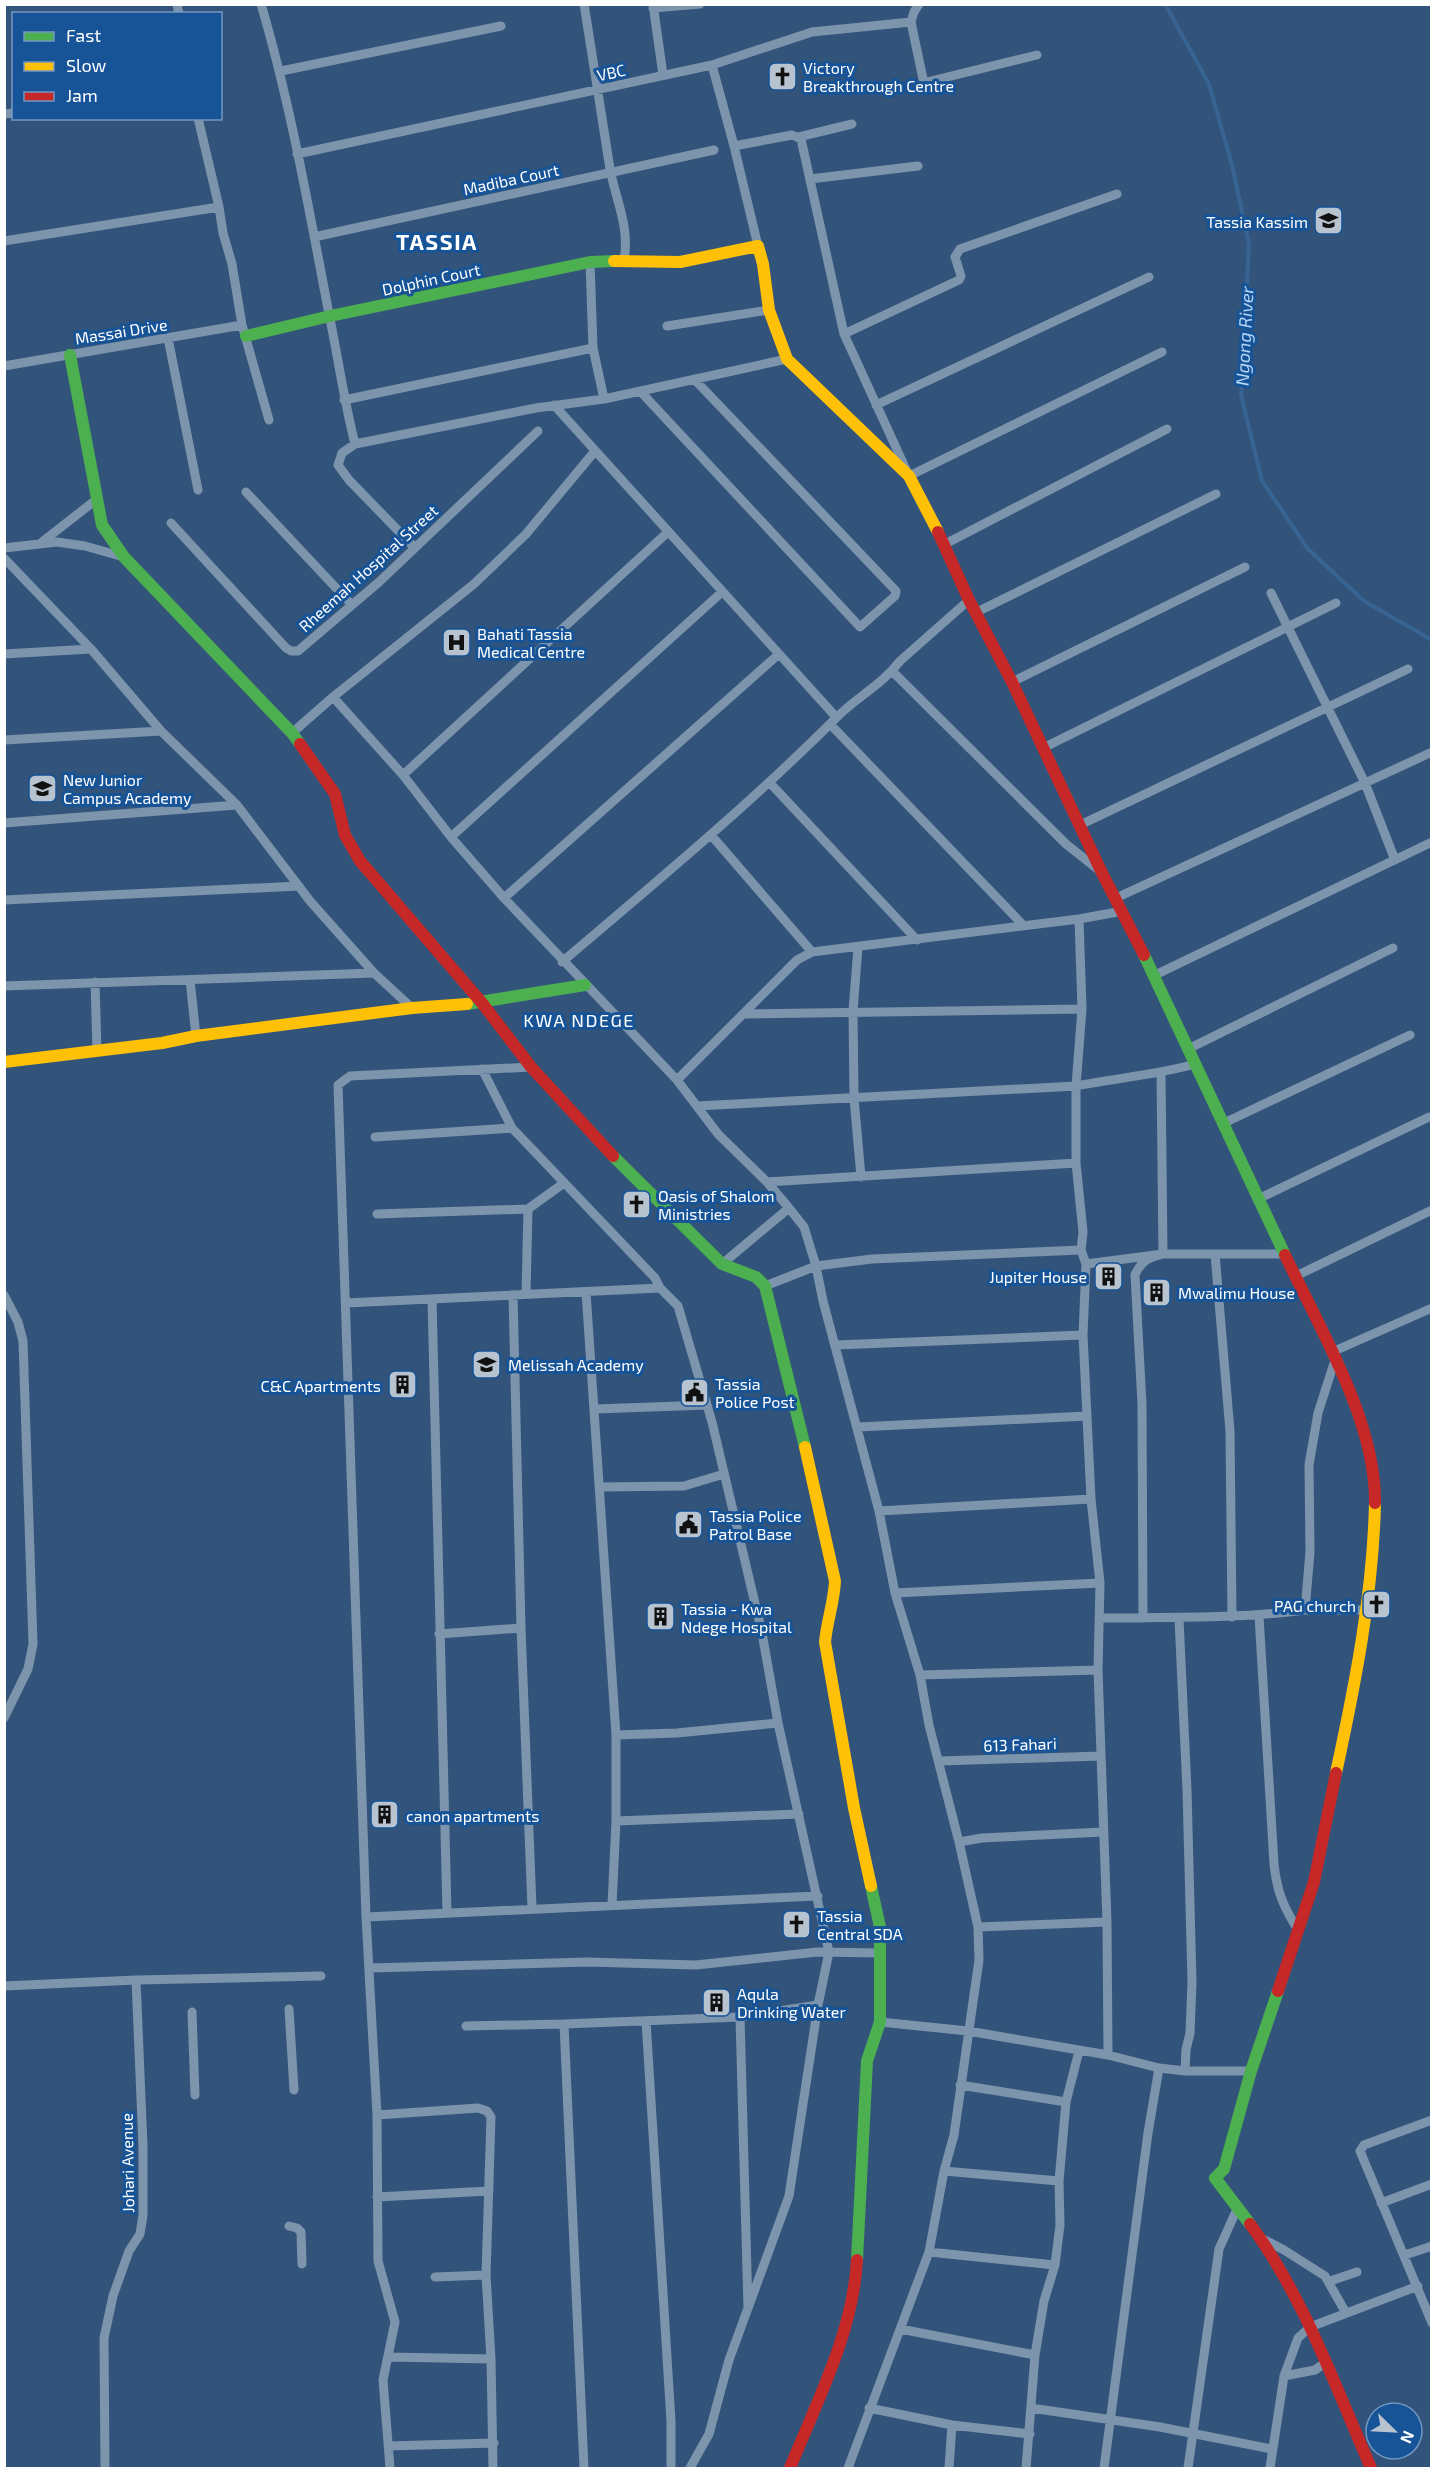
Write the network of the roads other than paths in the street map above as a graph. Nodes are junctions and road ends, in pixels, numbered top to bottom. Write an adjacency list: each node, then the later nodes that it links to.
1 (261, 4): 10 (street)
2 (584, 4): 12 (street)
3 (700, 4): 5 (street)
4 (919, 4): 6 (street)
5 (653, 6): 11 (street)
6 (911, 22): 8 (street); 9 (street, VBC)
7 (501, 26): 10 (street)
8 (1037, 55)
9 (712, 65): 11 (street, VBC); 16 (street)
10 (281, 71): 18 (street)
11 (663, 75): 12 (street, VBC)
12 (599, 90): 18 (street, VBC); 20 (street)
13 (198, 120): 23 (street)
14 (852, 124): 15 (street)
15 (798, 137): 16 (street); 21 (street)
16 (734, 146): 26 (street)
17 (714, 150): 20 (street, Madiba Court)
18 (297, 154): 24 (street)
19 (918, 166): 21 (street)
20 (611, 172): 24 (street, Madiba Court); 27 (street)
21 (810, 179): 34 (street)
22 (1117, 194): 34 (street)
23 (219, 207): 25 (street); 33 (street)
24 (314, 237): 31 (street)
25 (4, 242)
26 (758, 246): 27 (street, Dolphin Court); 30 (street)
27 (624, 260): 28 (street, Dolphin Court)
28 (590, 262): 31 (street, Dolphin Court); 36 (street)
29 (1149, 277): 46 (street)
30 (769, 310): 32 (street); 39 (street)
31 (330, 316): 33 (street, Dolphin Court); 44 (street)
32 (667, 327)
33 (244, 331): 35 (street, Massai Drive); 47 (street)
34 (844, 334): 46 (street)
35 (168, 338): 38 (street, Massai Drive); 53 (street)
36 (593, 348): 43 (street); 44 (street)
37 (1162, 352): 52 (street)
38 (70, 355): 40 (street, Massai Drive); 56 (street)
39 (787, 359): 41 (street); 52 (street)
40 (4, 366)
41 (694, 380): 42 (street); 42 (street)
42 (640, 391): 43 (street)
43 (604, 399): 45 (street)
44 (344, 400): 50 (street)
45 (554, 405): 50 (street); 51 (street)
46 (876, 405): 52 (street)
47 (269, 420)
48 (1167, 429): 60 (street)
49 (538, 431): 61 (street, Rheemah Hospital Street)
50 (356, 444): 61 (street)
51 (595, 451): 58 (street); 79 (street)
52 (909, 476): 60 (street)
53 (198, 490)
54 (246, 492): 70 (street)
55 (1216, 495): 71 (street)
56 (97, 499): 59 (street); 63 (street)
57 (171, 523): 70 (street, Rheemah Hospital Street)
58 (668, 532): 66 (street); 87 (street)
59 (40, 543): 62 (street); 63 (street)
60 (945, 544): 68 (street)
61 (414, 547): 70 (street, Rheemah Hospital Street)
62 (4, 548)
63 (124, 557): 83 (street)
64 (4, 558): 73 (street)
65 (1245, 567): 78 (street)
66 (722, 591): 75 (street); 94 (street)
67 (1271, 592): 72 (street)
68 (969, 600): 71 (street); 77 (street)
69 (1336, 603): 72 (street)
70 (352, 605)
71 (975, 613): 78 (street)
72 (1289, 627): 80 (street); 85 (street)
73 (91, 649): 74 (street); 82 (street)
74 (4, 654)
75 (779, 654): 81 (street); 99 (street)
76 (1408, 669): 80 (street)
77 (892, 671): 81 (street); 97 (street)
78 (1012, 682): 85 (street)
79 (333, 697): 83 (street); 87 (street)
80 (1328, 707): 89 (street); 92 (street)
81 (833, 721): 88 (street); 104 (street)
82 (161, 730): 84 (street); 90 (street)
83 (292, 733): 116 (street)
84 (4, 740)
85 (1043, 748): 92 (street)
86 (1431, 752): 89 (street)
87 (403, 775): 94 (street)
88 (770, 783): 93 (street); 105 (street)
89 (1365, 783): 96 (street); 100 (street)
90 (237, 805): 91 (street); 98 (street)
91 (4, 823)
92 (1080, 825): 97 (street)
93 (711, 835): 108 (street); 109 (street)
94 (451, 837): 99 (street)
95 (1431, 842): 96 (street)
96 (1395, 860): 111 (street)
97 (1102, 873): 100 (street)
98 (299, 886): 101 (street); 110 (street)
99 (504, 898): 109 (street)
100 (1116, 898): 102 (street)
101 (4, 900)
102 (1123, 911): 103 (street); 111 (street)
103 (1079, 919): 104 (street); 118 (street)
104 (1023, 925): 105 (street)
105 (917, 940): 106 (street)
106 (858, 947): 108 (street); 119 (street)
107 (1393, 948): 123 (street)
108 (812, 952): 120 (street)
109 (562, 962): 114 (street)
110 (374, 973): 112 (street); 117 (street)
111 (1153, 976): 123 (street)
112 (190, 980): 113 (street); 122 (street)
113 (95, 982): 115 (street); 124 (street)
114 (585, 985): 116 (street); 130 (street)
115 (4, 986)
116 (482, 1003): 117 (street); 127 (street)
117 (412, 1008): 122 (street)
118 (1082, 1009): 119 (street); 131 (street)
119 (853, 1011): 120 (street); 132 (street)
120 (745, 1014): 130 (street)
121 (1410, 1035): 135 (street)
122 (196, 1036): 124 (street)
123 (1188, 1048): 126 (street)
124 (97, 1051): 125 (street)
125 (4, 1062)
126 (1195, 1064): 129 (street); 135 (street)
127 (531, 1067): 128 (street); 151 (street)
128 (483, 1068): 136 (street); 162 (street)
129 (1161, 1074): 131 (street); 148 (street)
130 (677, 1080): 133 (street)
131 (1076, 1086): 132 (street); 138 (street)
132 (854, 1098): 133 (street); 139 (street)
133 (697, 1106): 140 (street)
134 (1430, 1117): 142 (street)
135 (1222, 1124): 142 (street)
136 (512, 1128): 137 (street); 141 (street)
137 (375, 1137)
138 (1076, 1164): 139 (street); 147 (street)
139 (861, 1177): 140 (street)
140 (767, 1182): 143 (street)
141 (564, 1183): 144 (street); 156 (street)
142 (1258, 1199): 150 (street)
143 (789, 1208): 151 (street); 153 (street)
144 (528, 1209): 146 (street); 158 (street)
145 (1431, 1210): 154 (street)
146 (376, 1214)
147 (1081, 1251): 152 (street); 153 (street)
148 (1162, 1254): 149 (street); 152 (street); 180 (street)
149 (1215, 1254): 150 (street); 181 (street)
150 (1284, 1254): 154 (street)
151 (722, 1264): 155 (street)
152 (1086, 1264): 164 (street)
153 (816, 1266): 155 (street); 165 (street)
154 (1296, 1276): 166 (street)
155 (765, 1286): 206 (street)
156 (660, 1288): 157 (street); 167 (street)
157 (586, 1292): 158 (street); 168 (street)
158 (526, 1294): 160 (street)
159 (4, 1295): 188 (street)
160 (513, 1295): 161 (street); 184 (street)
161 (432, 1299): 162 (street); 185 (street)
162 (345, 1303): 201 (street)
163 (1431, 1308): 166 (street)
164 (1083, 1335): 165 (street); 169 (street)
165 (836, 1345): 170 (street)
166 (1333, 1356): 177 (street); 178 (street)
167 (707, 1405): 168 (street); 171 (street)
168 (595, 1409): 172 (street)
169 (1087, 1416): 170 (street); 173 (street)
170 (858, 1427): 174 (street)
171 (724, 1474): 172 (street); 189 (street)
172 (600, 1487): 190 (street)
173 (1091, 1499): 174 (street); 175 (street)
174 (879, 1511): 176 (street)
175 (1100, 1583): 176 (street); 182 (street)
176 (896, 1593): 187 (street)
177 (1305, 1610): 178 (street); 179 (street)
178 (1365, 1610): 204 (street)
179 (1259, 1616): 181 (street); 204 (street)
180 (1143, 1617): 182 (street); 183 (street)
181 (1232, 1617): 183 (street)
182 (1100, 1618): 186 (street)
183 (1179, 1619): 223 (street)
184 (521, 1629): 185 (street); 199 (street)
185 (439, 1634): 200 (street)
186 (1098, 1670): 187 (street); 191 (street)
187 (921, 1675): 192 (street)
188 (4, 1718)
189 (778, 1723): 190 (street); 193 (street)
190 (616, 1735): 194 (street)
191 (1101, 1756): 192 (street, 613 Fahari); 195 (street)
192 (940, 1761): 196 (street)
193 (799, 1814): 194 (street); 197 (street)
194 (616, 1821): 198 (street)
195 (1103, 1832): 196 (street); 202 (street)
196 (960, 1842): 203 (street)
197 (818, 1896): 198 (street); 205 (street)
198 (612, 1905): 199 (street)
199 (532, 1908): 200 (street)
200 (447, 1913): 201 (street)
201 (366, 1917): 207 (street)
202 (1107, 1922): 203 (street); 221 (street)
203 (978, 1927): 219 (street)
204 (1298, 1930): 224 (street)
205 (830, 1952): 206 (street); 207 (street); 211 (street)
206 (881, 1953): 216 (street)
207 (370, 1968): 229 (street)
208 (321, 1976): 209 (street)
209 (136, 1980): 210 (street); 270 (street, Johari Avenue)
210 (4, 1986)
211 (818, 2005): 214 (street); 251 (street)
212 (289, 2009): 226 (street)
213 (192, 2012): 227 (street)
214 (740, 2017): 215 (street); 251 (street)
215 (646, 2021): 217 (street); 274 (street)
216 (880, 2022): 219 (street); 276 (street)
217 (564, 2024): 218 (street); 273 (street)
218 (466, 2026)
219 (968, 2031): 220 (street); 225 (street)
220 (1079, 2051): 221 (street); 228 (street)
221 (1108, 2055): 222 (street)
222 (1159, 2068): 223 (street); 263 (street)
223 (1185, 2071): 224 (street)
224 (1251, 2071): 237 (street)
225 (960, 2085): 228 (street); 231 (street)
226 (294, 2090)
227 (195, 2095)
228 (1066, 2102): 232 (street)
229 (377, 2115): 234 (street); 235 (street)
230 (1431, 2120): 236 (street)
231 (944, 2171): 232 (street); 241 (street)
232 (1059, 2181): 244 (street)
233 (1431, 2184): 236 (street)
234 (489, 2191): 235 (street); 246 (street)
235 (377, 2197): 257 (street)
236 (1381, 2202): 242 (street)
237 (1237, 2209): 239 (street); 266 (street)
238 (289, 2226): 243 (street)
239 (1260, 2238): 248 (street); 254 (street)
240 (1431, 2246): 242 (street)
241 (929, 2252): 244 (street); 255 (street)
242 (1405, 2255): 249 (street)
243 (302, 2264)
244 (1055, 2265): 256 (street)
245 (1357, 2272): 248 (street)
246 (486, 2275): 247 (street); 258 (street)
247 (435, 2277)
248 (1330, 2281): 252 (street)
249 (1418, 2286): 250 (street); 252 (street)
250 (1427, 2297): 253 (street)
251 (748, 2312): 275 (street)
252 (1346, 2313): 254 (street)
253 (1431, 2323)
254 (1310, 2327): 259 (street); 260 (street)
255 (900, 2329): 256 (street); 261 (street)
256 (1035, 2355): 262 (street)
257 (389, 2357): 258 (street); 268 (street)
258 (491, 2359): 267 (street)
259 (1326, 2362): 260 (street); 283 (street)
260 (1284, 2376): 269 (street)
261 (869, 2408): 264 (street); 277 (street)
262 (1031, 2408): 263 (street); 265 (street)
263 (1111, 2420): 266 (street); 280 (street)
264 (952, 2426): 265 (street); 278 (street)
265 (1030, 2434): 279 (street)
266 (1192, 2434): 269 (street); 281 (street)
267 (494, 2443): 268 (street); 272 (street)
268 (388, 2446): 271 (street)
269 (1272, 2450): 282 (street)
270 (105, 2469)
271 (390, 2469)
272 (493, 2469)
273 (584, 2469)
274 (671, 2469)
275 (690, 2469)
276 (790, 2469)
277 (848, 2469)
278 (949, 2469)
279 (1026, 2469)
280 (1104, 2469)
281 (1188, 2469)
282 (1270, 2469)
283 (1371, 2469)

